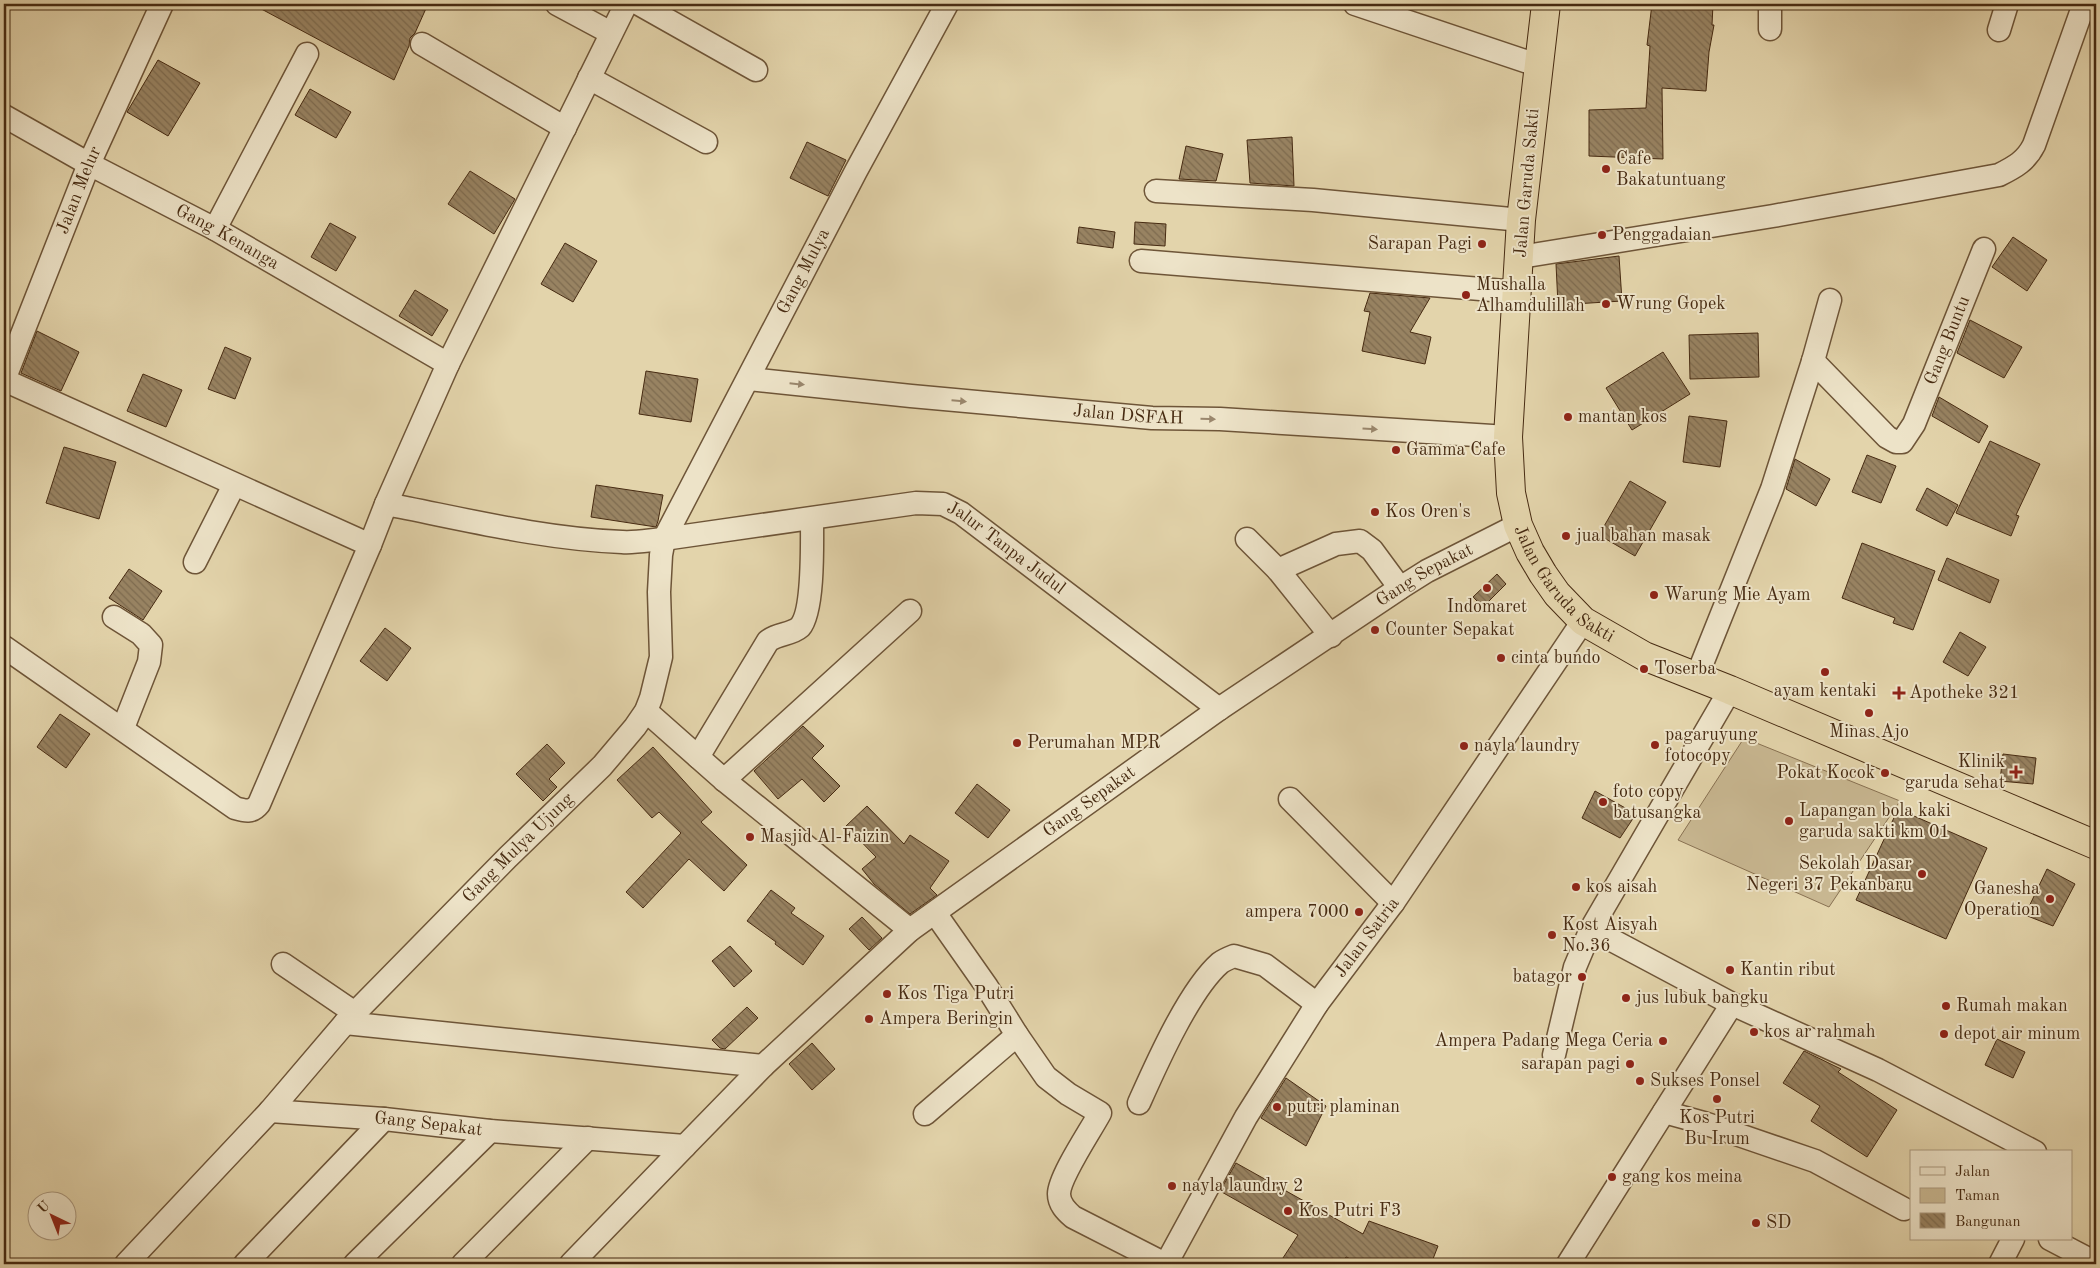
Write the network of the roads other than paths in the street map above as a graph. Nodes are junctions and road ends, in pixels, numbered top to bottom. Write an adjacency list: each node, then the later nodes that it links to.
1 (162, 4): 22 (street, Jalan Melur)
2 (557, 4): 13 (street)
3 (626, 4): 13 (street)
4 (639, 4): 17 (street)
5 (947, 4): 33 (street, Gang Mulya)
6 (1355, 4): 16 (street)
7 (1546, 4): 16 (highway, Jalan Garuda Sakti)
8 (1770, 4): 11 (street)
9 (2007, 4): 12 (street)
10 (2084, 4): 27 (street)
11 (1770, 29)
12 (1999, 30)
13 (611, 33): 18 (street)
14 (422, 44): 20 (street)
15 (308, 54): 25 (street)
16 (1538, 66): 24 (highway, Jalan Garuda Sakti)
17 (756, 70)
18 (589, 78): 20 (street); 21 (street)
19 (4, 116): 22 (street, Gang Kenanga)
20 (565, 128): 32 (street)
21 (706, 142)
22 (89, 164): 25 (street, Gang Kenanga); 34 (street, Jalan Melur)
23 (1156, 191): 24 (street)
24 (1521, 220): 27 (highway, Jalan Garuda Sakti)
25 (215, 229): 32 (street, Gang Kenanga)
26 (1984, 249): 31 (street, Gang Buntu)
27 (1520, 257): 29 (highway, Jalan Garuda Sakti)
28 (1141, 261): 29 (street)
29 (1517, 292): 35 (highway, Jalan Garuda Sakti)
30 (1830, 300): 31 (street)
31 (1813, 361): 51 (street)
32 (448, 364): 37 (street)
33 (749, 379): 35 (street, Jalan DSFAH, one-way to 35); 40 (street, Gang Mulya)
34 (4, 380): 36 (street)
35 (1508, 437): 39 (highway, Jalan Garuda Sakti)
36 (234, 485): 42 (street); 43 (street)
37 (386, 504): 40 (street, Jalur Tanpa Judul); 42 (street)
38 (812, 519): 40 (street, Jalur Tanpa Judul); 53 (street, Jalur Tanpa Judul); 56 (street)
39 (1518, 525): 45 (street, Gang Sepakat); 48 (highway, Jalan Garuda Sakti)
40 (664, 539): 54 (street, Gang Mulya Ujung)
41 (1247, 539): 44 (street)
42 (370, 545): 55 (street)
43 (195, 562)
44 (1278, 570): 45 (street); 49 (street)
45 (1400, 588): 49 (street, Gang Sepakat)
46 (910, 611): 57 (street)
47 (114, 617): 55 (street)
48 (1583, 621): 51 (highway, Jalan Garuda Sakti); 60 (street, Jalan Satria)
49 (1331, 636): 53 (street, Gang Sepakat)
50 (4, 646): 55 (street)
51 (1697, 676): 52 (highway, Jalan Garuda Sakti)
52 (1730, 690): 59 (highway, Jalan Garuda Sakti); 62 (street)
53 (1219, 709): 61 (street, Gang Sepakat)
54 (646, 711): 56 (street); 67 (street, Gang Mulya Ujung)
55 (123, 728)
56 (698, 757): 57 (street)
57 (724, 780): 63 (street)
58 (1290, 799): 60 (street)
59 (2096, 845)
60 (1393, 903): 65 (street, Jalan Satria)
61 (934, 913): 63 (street, Gang Sepakat); 68 (street)
62 (1591, 929): 66 (street); 69 (street)
63 (910, 930): 70 (street, Gang Sepakat)
64 (282, 964): 67 (street)
65 (1316, 1004): 71 (street); 89 (street, Jalan Satria)
66 (1732, 1004): 73 (street); 79 (street)
67 (350, 1018): 70 (street); 72 (street, Gang Mulya Ujung)
68 (1017, 1035): 74 (street); 89 (street)
69 (1554, 1055)
70 (763, 1066): 78 (street, Gang Sepakat)
71 (1139, 1103)
72 (270, 1111): 75 (street, Gang Sepakat); 84 (street)
73 (1664, 1112): 80 (street); 90 (street)
74 (925, 1114)
75 (384, 1119): 76 (street, Gang Sepakat); 85 (street)
76 (490, 1131): 77 (street, Gang Sepakat); 86 (street)
77 (588, 1138): 78 (street, Gang Sepakat); 87 (street)
78 (685, 1146): 88 (street)
79 (2031, 1150)
80 (1904, 1209)
81 (2012, 1240): 91 (street)
82 (2052, 1240): 83 (street)
83 (2096, 1263)
84 (126, 1264)
85 (245, 1264)
86 (355, 1264)
87 (463, 1264)
88 (571, 1264)
89 (1165, 1264)
90 (1568, 1264)
91 (2000, 1264)

